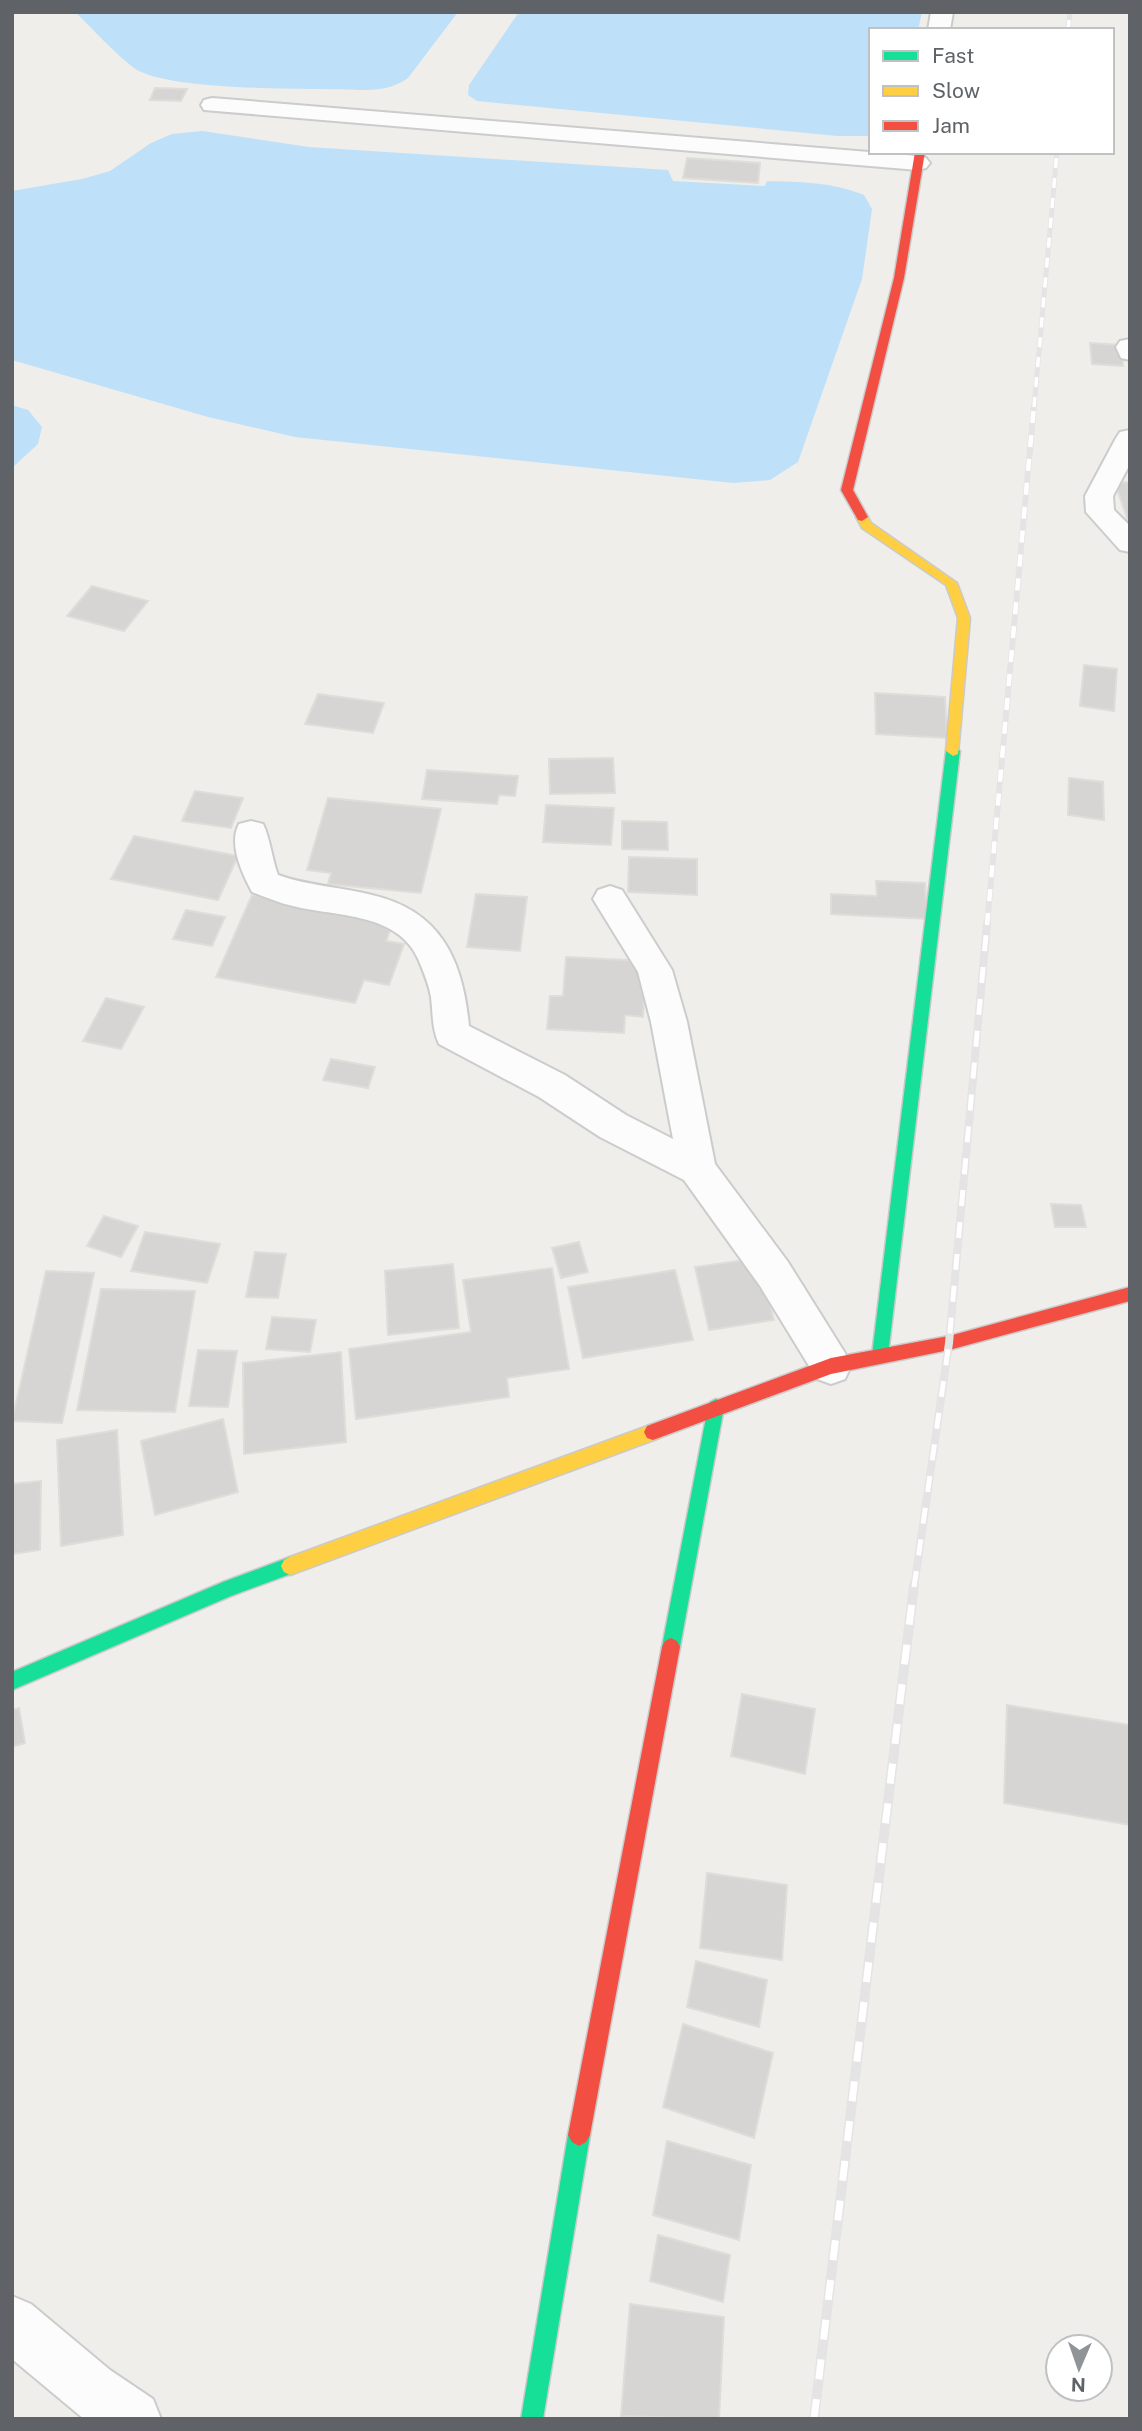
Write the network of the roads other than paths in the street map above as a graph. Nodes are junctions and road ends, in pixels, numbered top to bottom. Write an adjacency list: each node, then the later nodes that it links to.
1 (212, 105): 2 (street)
2 (919, 158): 9 (street)
3 (1130, 438): 4 (street)
4 (1129, 546)
5 (251, 833): 7 (street)
6 (610, 899): 7 (street)
7 (697, 1169): 10 (street)
8 (1130, 1294): 9 (street)
9 (880, 1355): 10 (street)
10 (831, 1366): 11 (street)
11 (716, 1407): 12 (street); 15 (street)
12 (12, 1681)
13 (12, 2323): 14 (street)
14 (133, 2419)
15 (532, 2419)

